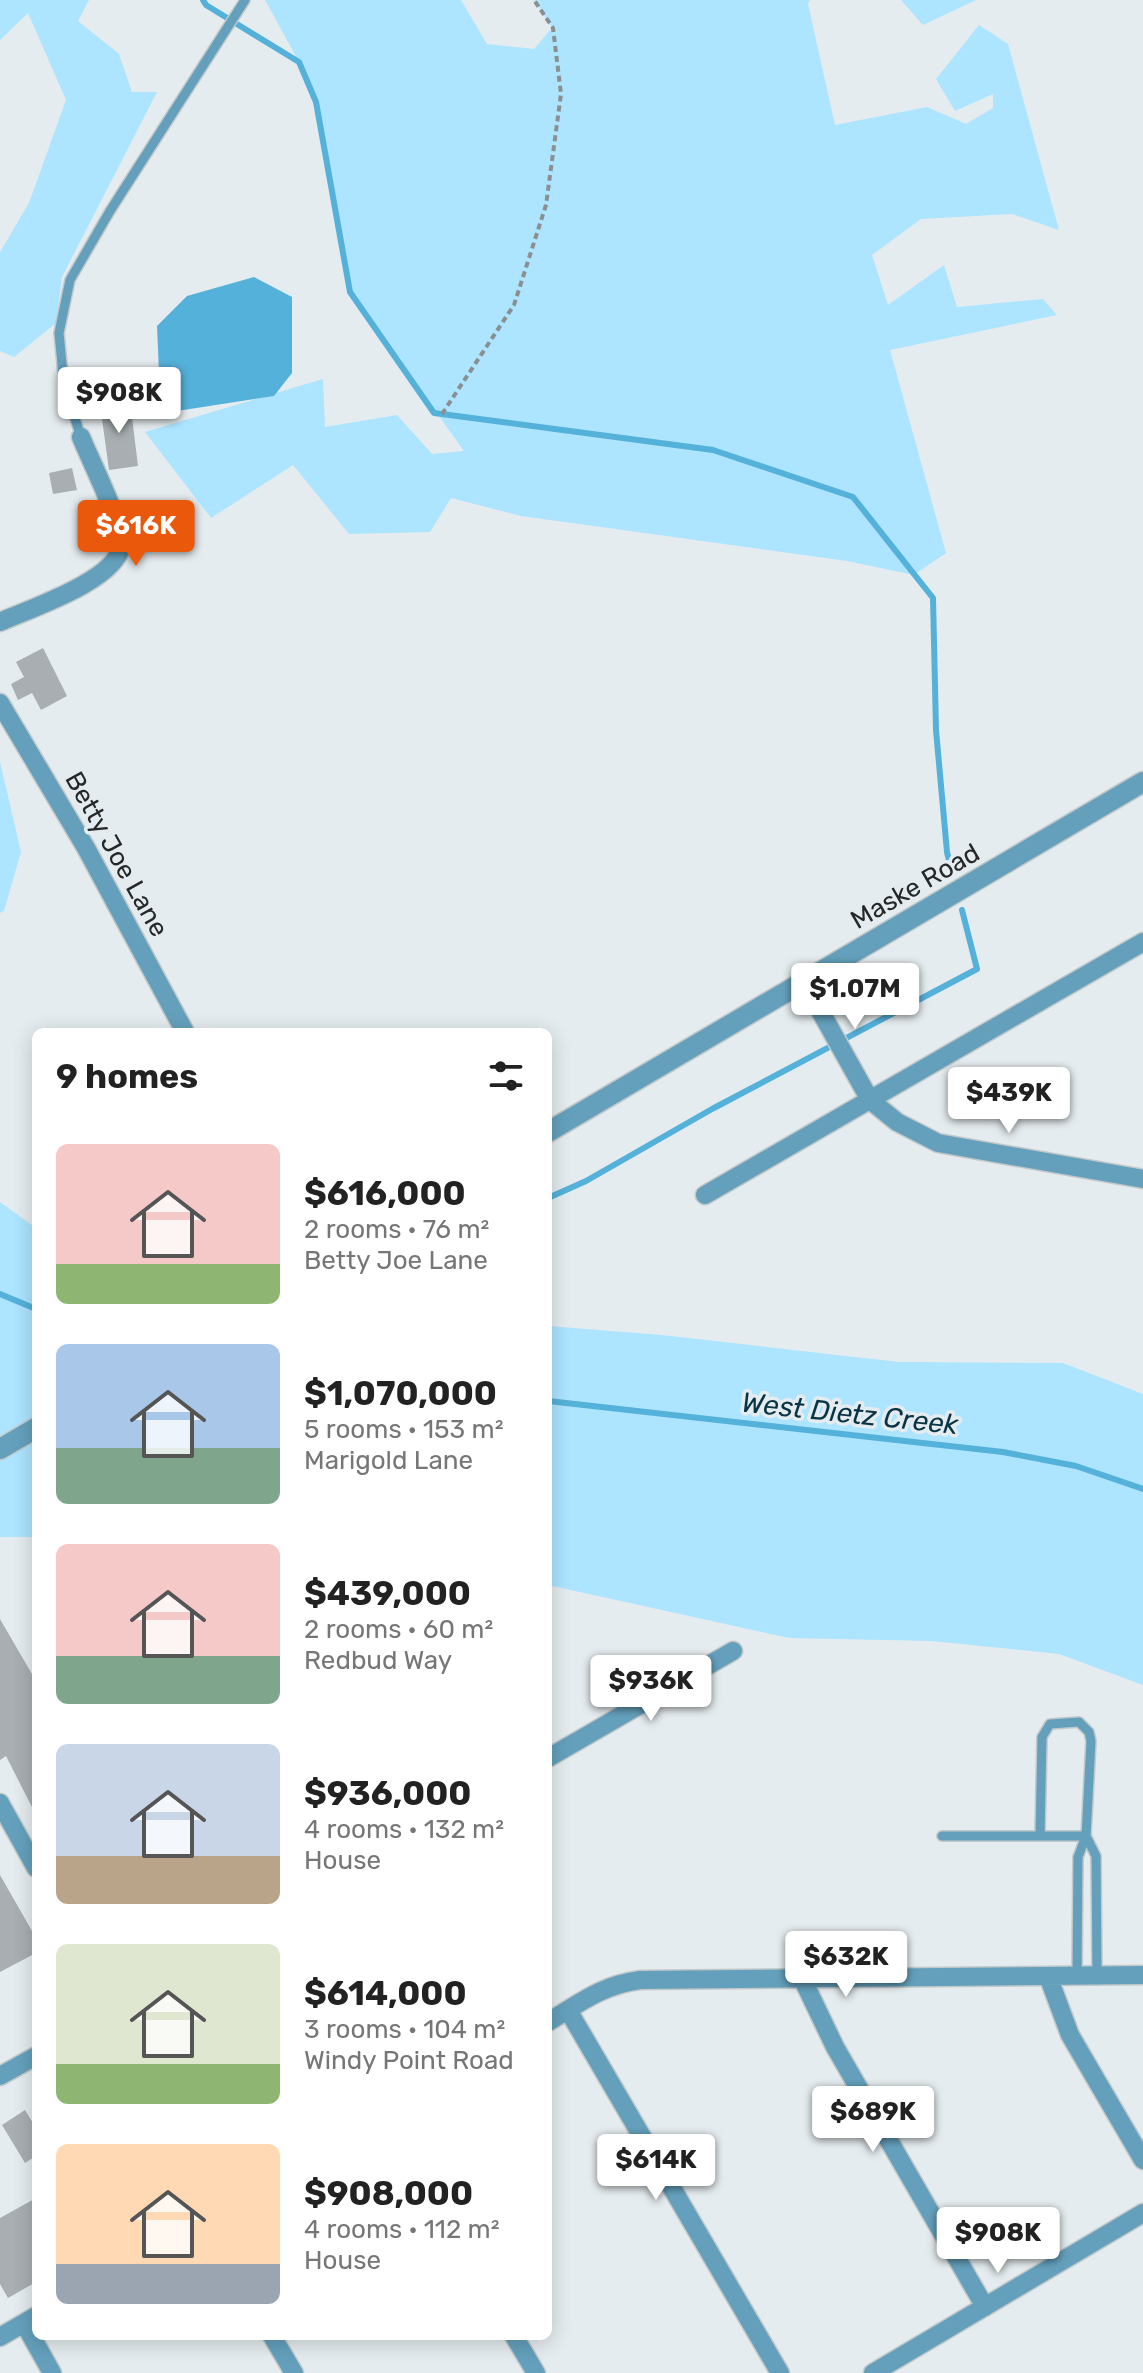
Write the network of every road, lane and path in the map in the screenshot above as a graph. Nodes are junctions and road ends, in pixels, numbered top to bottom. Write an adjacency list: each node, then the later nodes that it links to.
1 (245, 0): 4 (lane)
2 (534, 0): 3 (path)
3 (442, 414)
4 (81, 437): 5 (street)
5 (0, 622)
6 (0, 703): 10 (street, Betty Joe Lane)
7 (1143, 782): 9 (street, Maske Road)
8 (1143, 942): 11 (street)
9 (804, 982): 11 (street); 12 (street, Maske Road)
10 (183, 1028)
11 (870, 1100): 13 (street); 14 (street)
12 (552, 1130)
13 (1143, 1179)
14 (705, 1195)
15 (32, 1430): 16 (street)
16 (0, 1449)
17 (733, 1651): 18 (street)
18 (552, 1756)
19 (0, 1803): 23 (street)
20 (942, 1836): 21 (lane)
21 (1040, 1836): 22 (lane); 22 (lane)
22 (1086, 1836): 24 (lane); 27 (lane)
23 (32, 1861)
24 (1097, 1975): 25 (street); 27 (street)
25 (1143, 1975)
26 (1048, 1976): 27 (street); 28 (street); 33 (street)
27 (1077, 1976)
28 (802, 1978): 29 (street); 35 (street)
29 (568, 2010): 30 (street); 44 (street)
30 (552, 2020)
31 (32, 2058): 32 (street)
32 (0, 2076)
33 (1143, 2160)
34 (1143, 2213): 35 (street)
35 (985, 2307): 45 (street)
36 (30, 2320): 37 (street)
37 (0, 2337)
38 (38, 2340): 41 (street)
39 (274, 2340): 42 (street)
40 (516, 2340): 43 (street)
41 (52, 2373)
42 (294, 2373)
43 (536, 2373)
44 (780, 2373)
45 (873, 2373)

